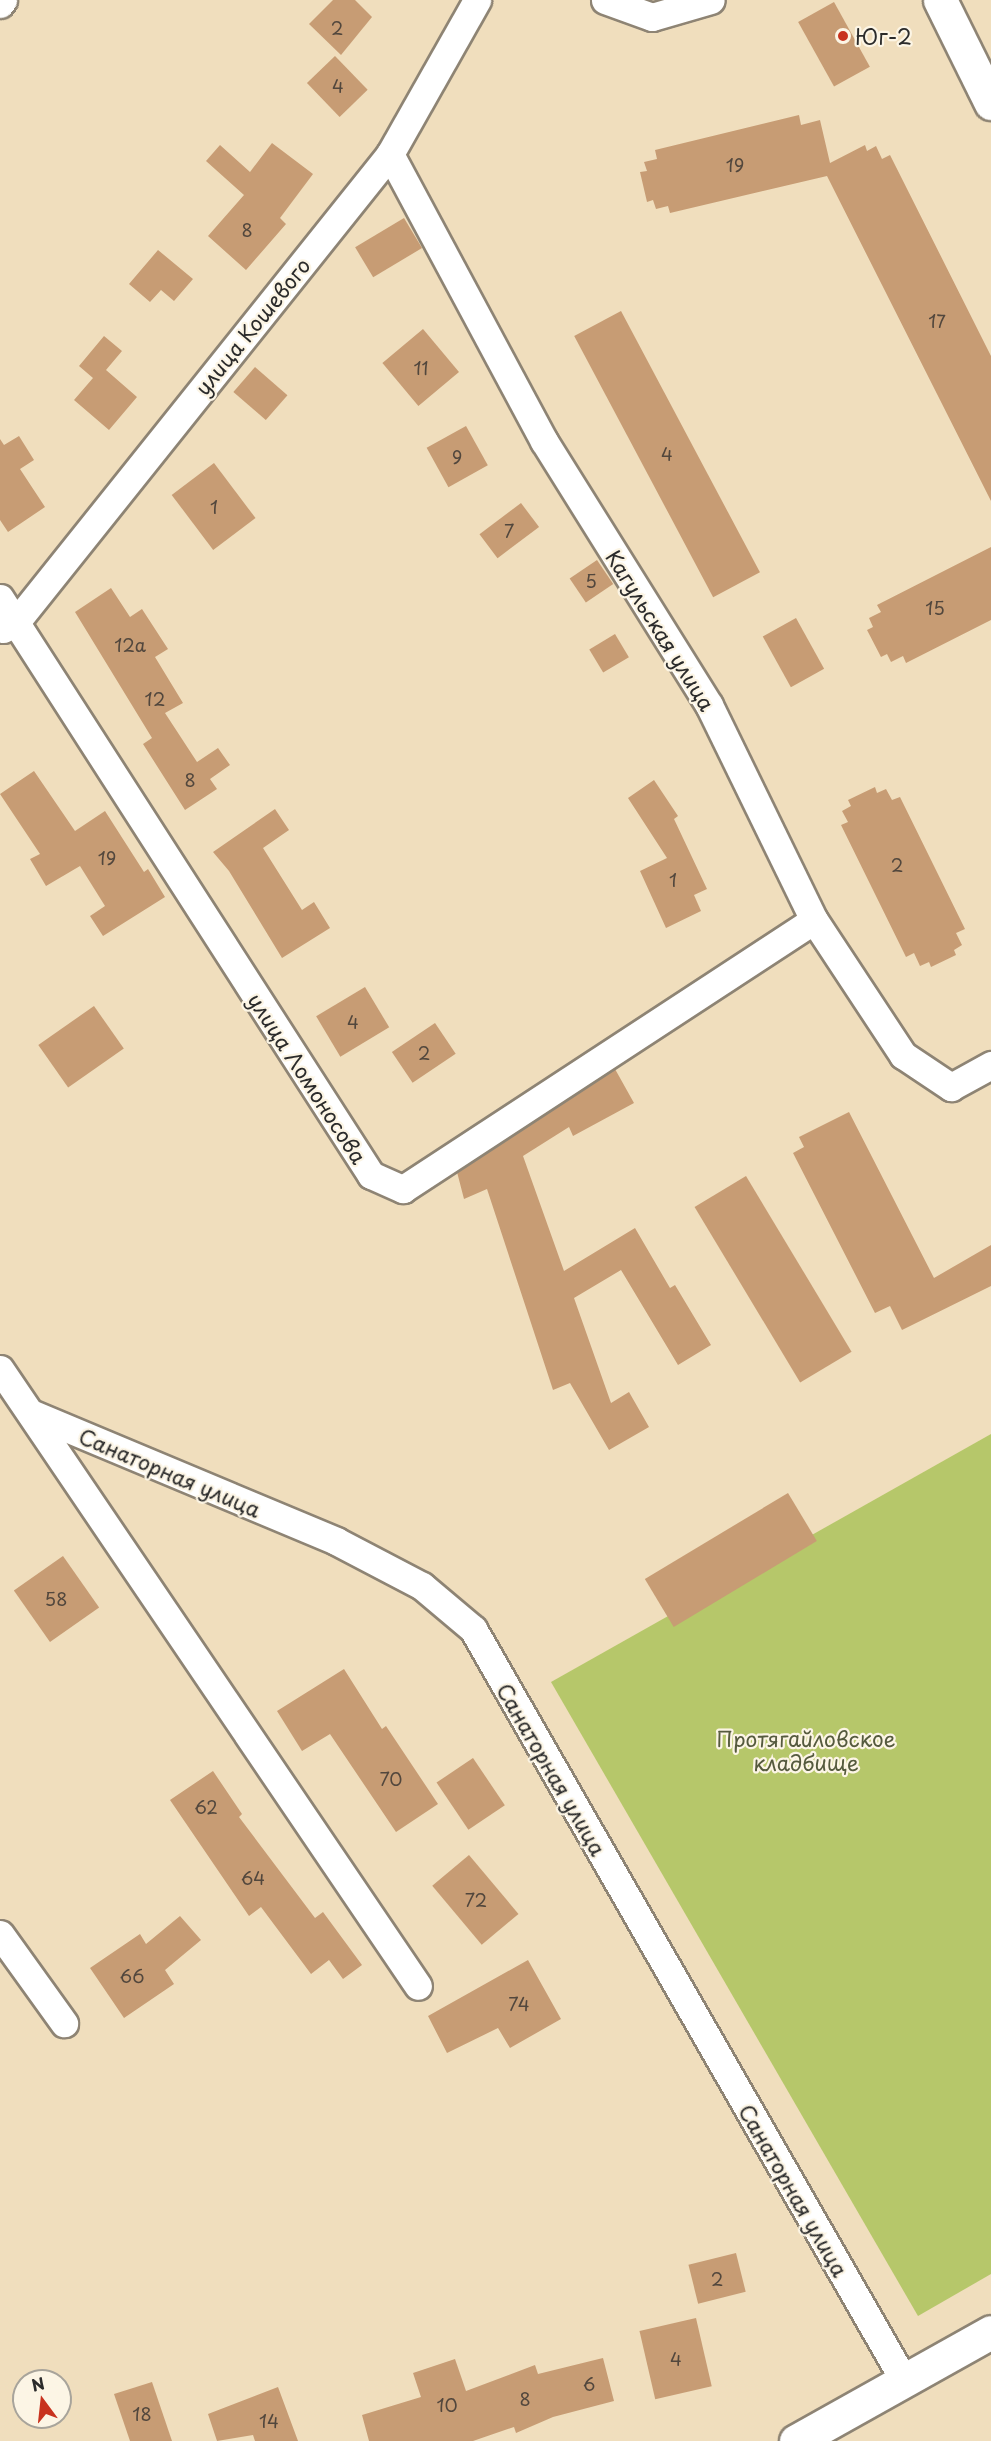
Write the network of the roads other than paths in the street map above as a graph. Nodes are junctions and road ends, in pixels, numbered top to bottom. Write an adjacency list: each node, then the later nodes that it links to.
1 (3, 0): 6 (street)
2 (477, 0): 8 (street, улица Кошевого)
3 (605, 0): 4 (street)
4 (711, 0)
5 (939, 0): 7 (street)
6 (0, 4)
7 (991, 103)
8 (390, 154): 10 (street, улица Кошевого); 11 (street, Кагульская улица)
9 (0, 598): 10 (street, улица Ломоносова)
10 (8, 626): 11 (street, улица Ломоносова)
11 (814, 920): 12 (street, Кагульская улица)
12 (991, 1065)
13 (0, 1369): 14 (street)
14 (33, 1414): 16 (street); 19 (street, Санаторная улица)
15 (0, 1934): 17 (street)
16 (418, 1986)
17 (64, 2023)
18 (991, 2332): 19 (street)
19 (905, 2382): 20 (street)
20 (795, 2441)

